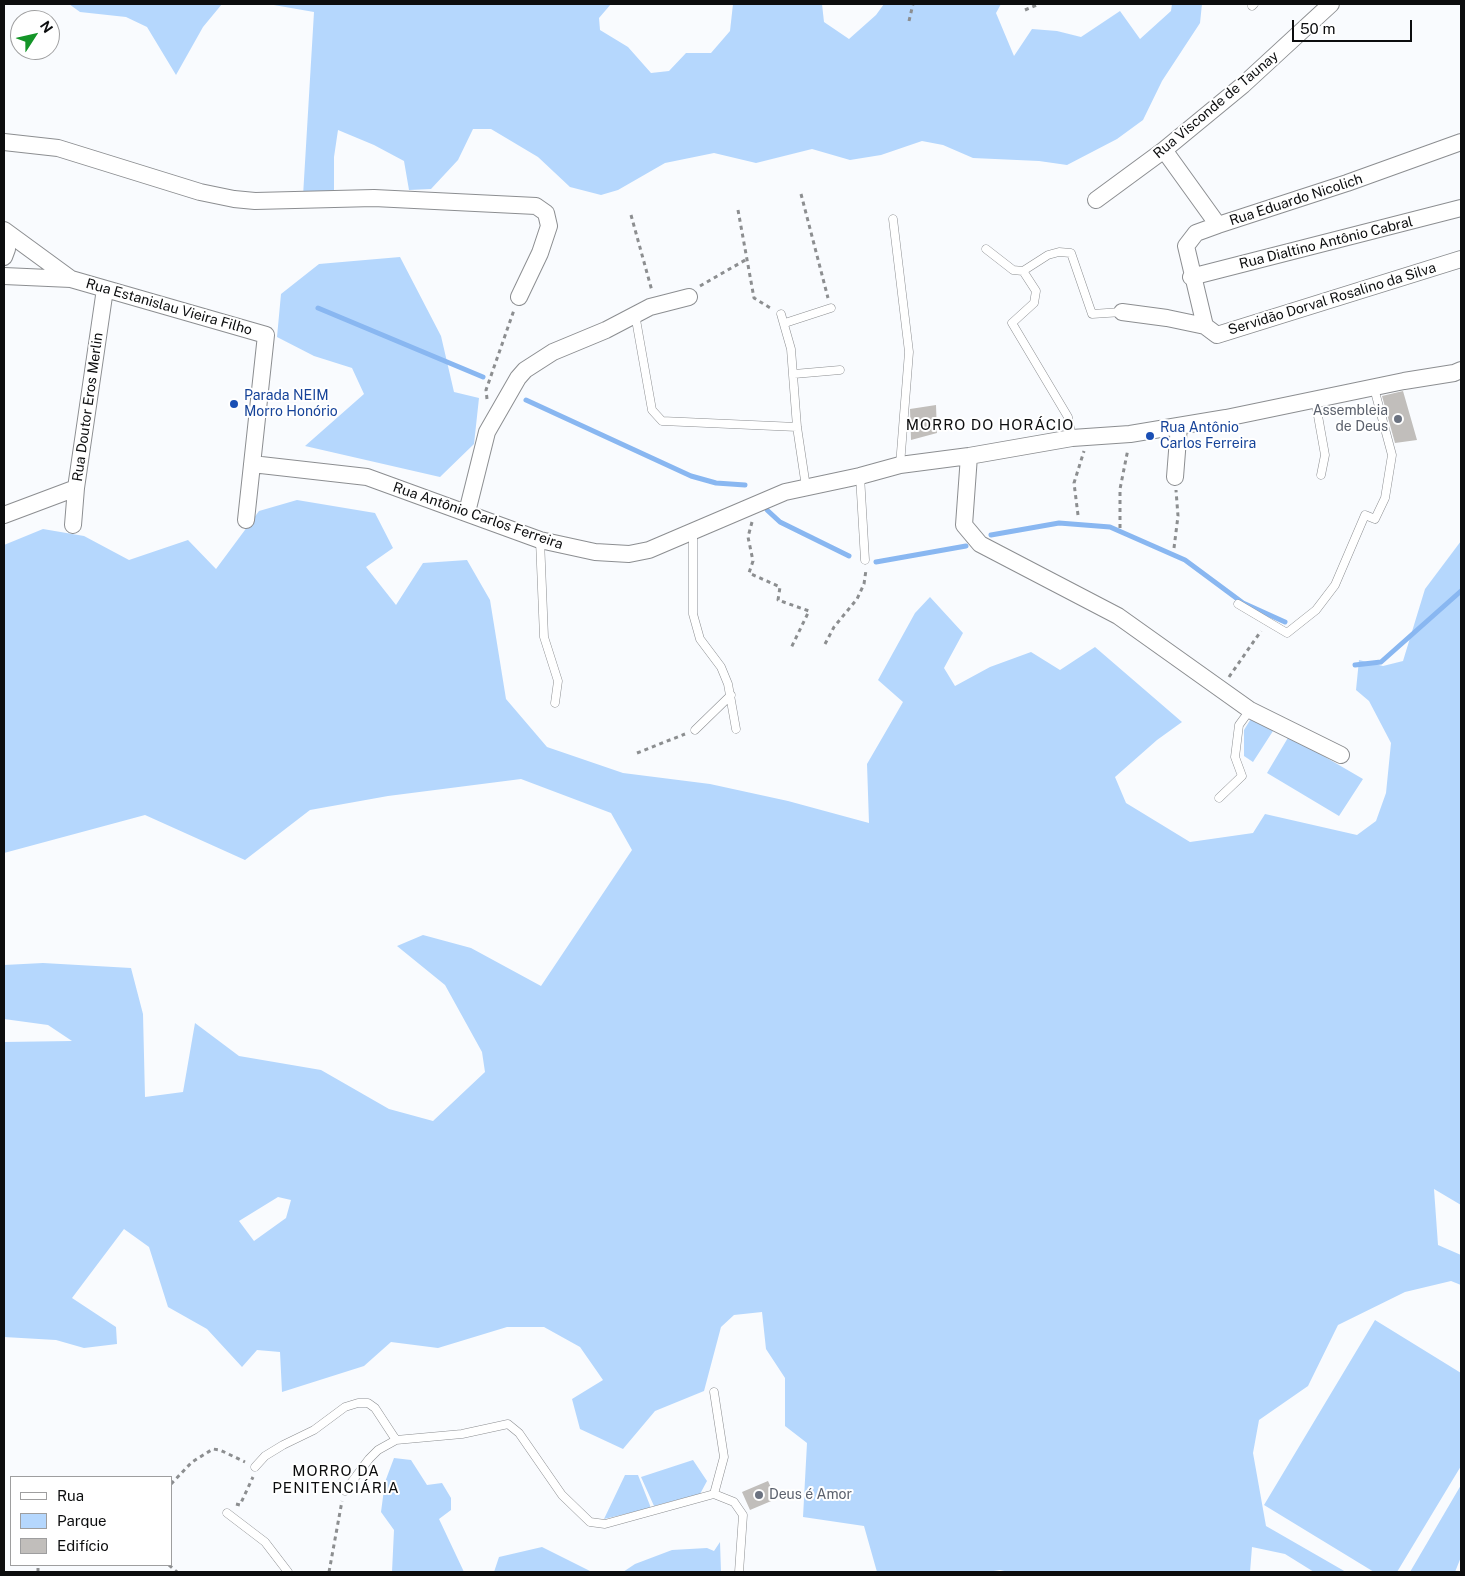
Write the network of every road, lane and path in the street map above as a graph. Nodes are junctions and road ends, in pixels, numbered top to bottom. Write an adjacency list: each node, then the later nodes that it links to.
1 (913, 4): 5 (path)
2 (1039, 4): 4 (path)
3 (1330, 4): 8 (street, Rua Visconde de Taunay)
4 (1025, 10)
5 (909, 21)
6 (4, 142): 26 (street)
7 (1461, 142): 15 (street, Rua Eduardo Nicolich)
8 (1164, 150): 10 (street, Rua Visconde de Taunay); 15 (street, Rua Eduardo Nicolich)
9 (801, 194): 29 (path)
10 (1096, 200)
11 (1461, 208): 23 (street, Rua Dialtino Antônio Cabral)
12 (738, 210): 19 (path)
13 (631, 215): 28 (path)
14 (893, 219): 47 (lane)
15 (1218, 225): 23 (street)
16 (4, 231): 18 (street); 24 (street, Rua Estanislau Vieira Filho)
17 (986, 248): 21 (lane)
18 (4, 257)
19 (747, 259): 27 (path); 32 (path)
20 (1461, 259): 34 (street, Servidão Dorval Rosalino da Silva)
21 (1024, 271): 30 (lane); 44 (lane)
22 (4, 276): 24 (street, Rua Estanislau Vieira Filho)
23 (1191, 277): 34 (street)
24 (71, 279): 25 (street, Rua Estanislau Vieira Filho)
25 (105, 289): 46 (street, Rua Estanislau Vieira Filho); 52 (street, Rua Doutor Eros Merlin)
26 (519, 297): 40 (path)
27 (689, 298): 28 (street)
28 (656, 306): 31 (street)
29 (831, 308): 33 (lane)
30 (1122, 312): 34 (street)
31 (635, 314): 42 (lane); 54 (street)
32 (781, 314): 33 (lane)
33 (785, 323): 37 (lane)
34 (1205, 326)
35 (840, 370): 37 (lane)
36 (1461, 370): 38 (street, Rua Antônio Carlos Ferreira)
37 (794, 374): 42 (lane)
38 (1374, 388): 39 (street, Rua Antônio Carlos Ferreira); 65 (lane)
39 (1315, 399): 41 (street, Rua Antônio Carlos Ferreira); 48 (lane)
40 (487, 407)
41 (1179, 426): 43 (street, Rua Antônio Carlos Ferreira); 50 (street)
42 (797, 427): 51 (lane)
43 (1130, 434): 44 (street, Rua Antônio Carlos Ferreira); 59 (path)
44 (1080, 438): 45 (street, Rua Antônio Carlos Ferreira); 56 (path)
45 (969, 456): 47 (street, Rua Antônio Carlos Ferreira); 68 (street)
46 (252, 464): 54 (street, Rua Antônio Carlos Ferreira); 57 (street)
47 (900, 465): 49 (street, Rua Antônio Carlos Ferreira)
48 (1321, 475)
49 (860, 476): 51 (street, Rua Antônio Carlos Ferreira); 63 (lane)
50 (1175, 477): 62 (path)
51 (806, 487): 53 (street, Rua Antônio Carlos Ferreira)
52 (76, 488): 55 (street); 58 (street, Rua Doutor Eros Merlin)
53 (758, 502): 60 (street, Rua Antônio Carlos Ferreira); 67 (path)
54 (467, 512): 61 (street, Rua Antônio Carlos Ferreira)
55 (4, 515)
56 (1078, 515)
57 (246, 520)
58 (73, 526)
59 (1120, 528)
60 (693, 531): 61 (street, Rua Antônio Carlos Ferreira); 69 (lane)
61 (540, 540): 70 (lane)
62 (1174, 548)
63 (865, 560): 66 (path)
64 (1238, 604): 65 (lane)
65 (1268, 620): 68 (path)
66 (825, 644)
67 (791, 648)
68 (1220, 690): 71 (street)
69 (731, 694): 72 (lane); 73 (lane)
70 (555, 703)
71 (1250, 710): 75 (street); 76 (lane)
72 (736, 729)
73 (695, 730): 74 (path)
74 (638, 753)
75 (1341, 755)
76 (1219, 798)
77 (714, 1392): 82 (lane)
78 (396, 1440): 79 (lane); 81 (lane); 82 (lane)
79 (255, 1467): 80 (path); 83 (path)
80 (172, 1483)
81 (346, 1491): 85 (path)
82 (714, 1494): 86 (lane)
83 (227, 1513): 84 (lane)
84 (288, 1572)
85 (329, 1572)
86 (739, 1572)

